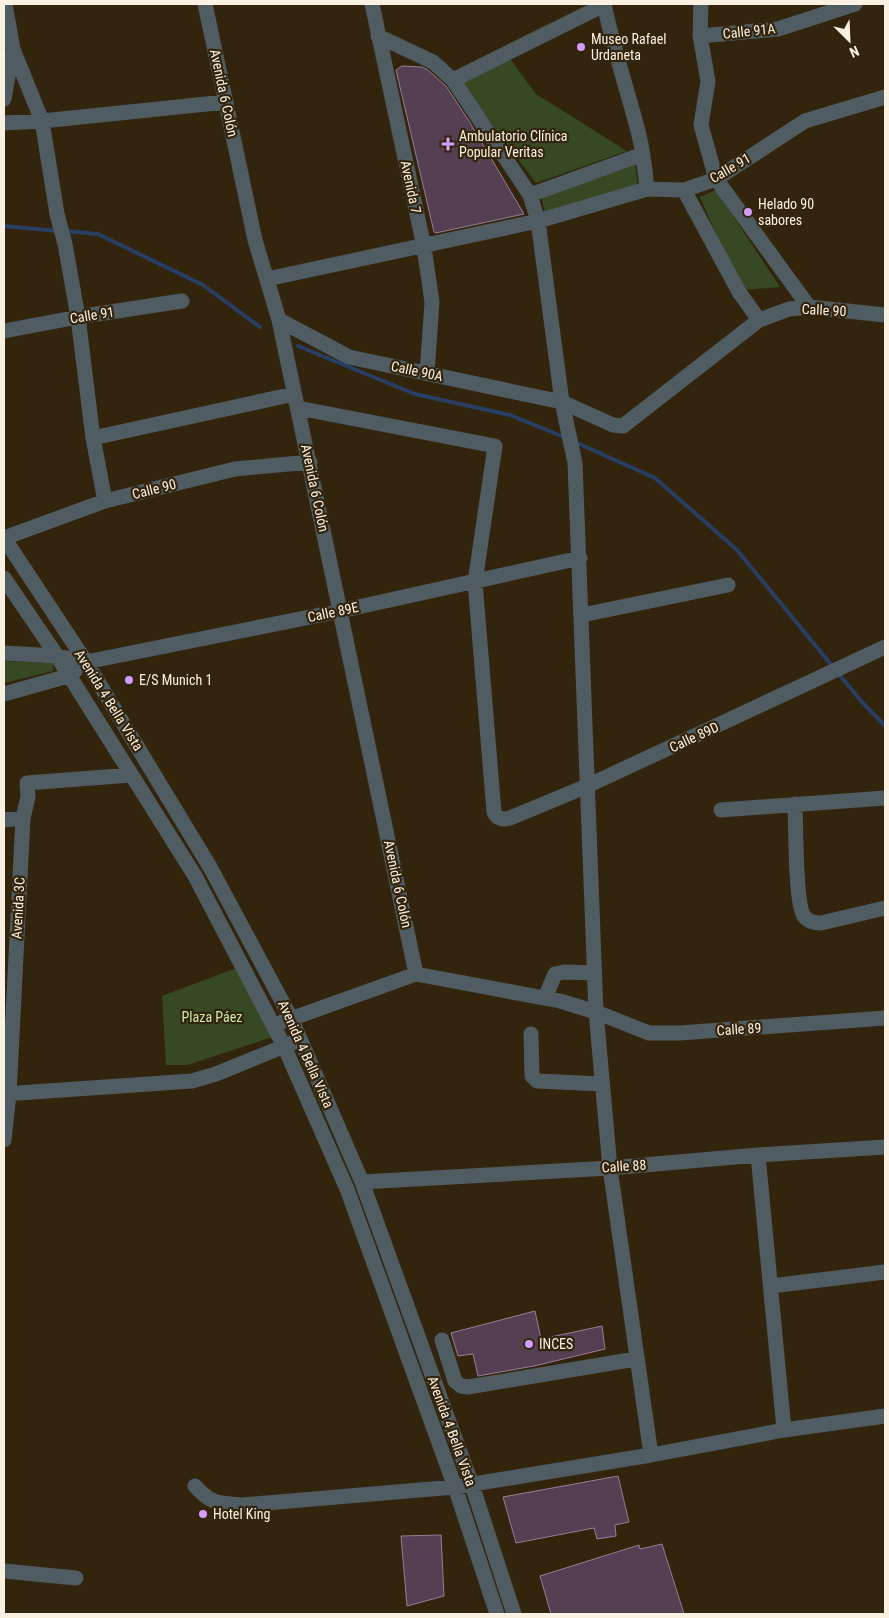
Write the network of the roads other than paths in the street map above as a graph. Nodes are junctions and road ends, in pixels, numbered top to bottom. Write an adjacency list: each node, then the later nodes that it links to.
1 (5, 4): 9 (street)
2 (205, 4): 13 (street, Avenida 6 Colón)
3 (372, 4): 7 (street, Avenida 7)
4 (604, 4): 10 (street); 16 (street)
5 (701, 4): 8 (street)
6 (855, 4): 8 (street, Calle 91A)
7 (378, 36): 10 (street); 22 (street, Avenida 7)
8 (700, 36): 17 (street)
9 (12, 48): 12 (street); 14 (street)
10 (453, 80): 20 (street)
11 (885, 98): 17 (street, Calle 91)
12 (4, 99)
13 (226, 102): 14 (street); 23 (street, Avenida 6 Colón)
14 (42, 121): 15 (street); 27 (street)
15 (4, 123)
16 (643, 154): 18 (street); 20 (street)
17 (716, 178): 19 (street, Calle 91); 25 (street)
18 (647, 189): 19 (street, Calle 91); 21 (street, Calle 91)
19 (684, 190): 29 (street)
20 (530, 196): 21 (street)
21 (538, 221): 22 (street, Calle 91); 34 (street)
22 (424, 246): 23 (street, Calle 91); 32 (street, Avenida 7)
23 (267, 279): 28 (street, Avenida 6 Colón)
24 (182, 301): 27 (street, Calle 91)
25 (809, 306): 26 (street, Calle 90); 29 (street, Calle 90)
26 (885, 315)
27 (78, 317): 30 (street, Calle 91); 35 (street)
28 (279, 320): 32 (street, Calle 90A); 33 (street, Avenida 6 Colón)
29 (759, 320): 31 (street, Calle 90)
30 (4, 331)
31 (740, 335): 34 (street, Calle 90A)
32 (427, 373): 34 (street, Calle 90A)
33 (296, 401): 35 (street); 36 (street, Avenida 6 Colón); 41 (street)
34 (562, 402): 39 (street)
35 (93, 438): 37 (street)
36 (310, 462): 37 (street, Calle 90); 43 (street, Avenida 6 Colón)
37 (105, 501): 38 (street, Calle 90)
38 (4, 538): 48 (street, Avenida 4 Bella Vista)
39 (580, 558): 41 (street, Calle 89E); 44 (street)
40 (4, 578): 47 (street, Avenida 4 Bella Vista)
41 (475, 582): 43 (street, Calle 89E); 52 (street, Calle 89D)
42 (728, 585): 44 (street)
43 (340, 611): 48 (street, Calle 89E); 60 (street, Avenida 6 Colón)
44 (582, 615): 52 (street)
45 (885, 647): 52 (street, Calle 89D)
46 (4, 653): 47 (street)
47 (57, 656): 48 (street); 49 (street, Avenida 4 Bella Vista)
48 (86, 662): 49 (street); 63 (street, Avenida 4 Bella Vista)
49 (68, 676): 50 (street); 51 (street, Avenida 4 Bella Vista)
50 (4, 694)
51 (131, 774): 56 (street, Avenida 3C); 65 (street, Avenida 4 Bella Vista)
52 (587, 786): 59 (street)
53 (885, 798): 54 (street)
54 (795, 804): 55 (street); 58 (street)
55 (721, 810)
56 (23, 818): 57 (street); 70 (street, Avenida 3C)
57 (4, 820)
58 (885, 908)
59 (594, 973): 61 (street); 62 (street)
60 (416, 974): 61 (street, Calle 89); 63 (street)
61 (545, 998): 62 (street, Calle 89)
62 (596, 1012): 64 (street, Calle 89); 69 (street)
63 (291, 1018): 65 (street); 67 (street, Avenida 4 Bella Vista)
64 (885, 1018)
65 (274, 1025): 68 (street, Avenida 4 Bella Vista)
66 (530, 1034): 69 (street)
67 (300, 1040): 68 (street); 75 (street, Avenida 4 Bella Vista)
68 (284, 1046): 70 (street); 85 (street, Avenida 4 Bella Vista)
69 (602, 1084): 74 (street)
70 (6, 1094): 71 (street, Avenida 3C)
71 (4, 1140)
72 (885, 1147): 73 (street, Calle 88)
73 (758, 1155): 74 (street, Calle 88); 77 (street)
74 (610, 1168): 75 (street, Calle 88); 79 (street)
75 (362, 1182): 83 (street, Avenida 4 Bella Vista)
76 (885, 1272): 77 (street)
77 (771, 1286): 81 (street)
78 (442, 1340): 79 (street)
79 (636, 1359): 82 (street)
80 (885, 1416): 81 (street)
81 (784, 1430): 82 (street)
82 (651, 1455): 83 (street)
83 (472, 1485): 85 (street); 89 (street, Avenida 4 Bella Vista)
84 (195, 1486): 85 (street)
85 (455, 1487): 88 (street, Avenida 4 Bella Vista)
86 (4, 1571): 87 (street)
87 (76, 1578)
88 (496, 1614)
89 (514, 1614)

